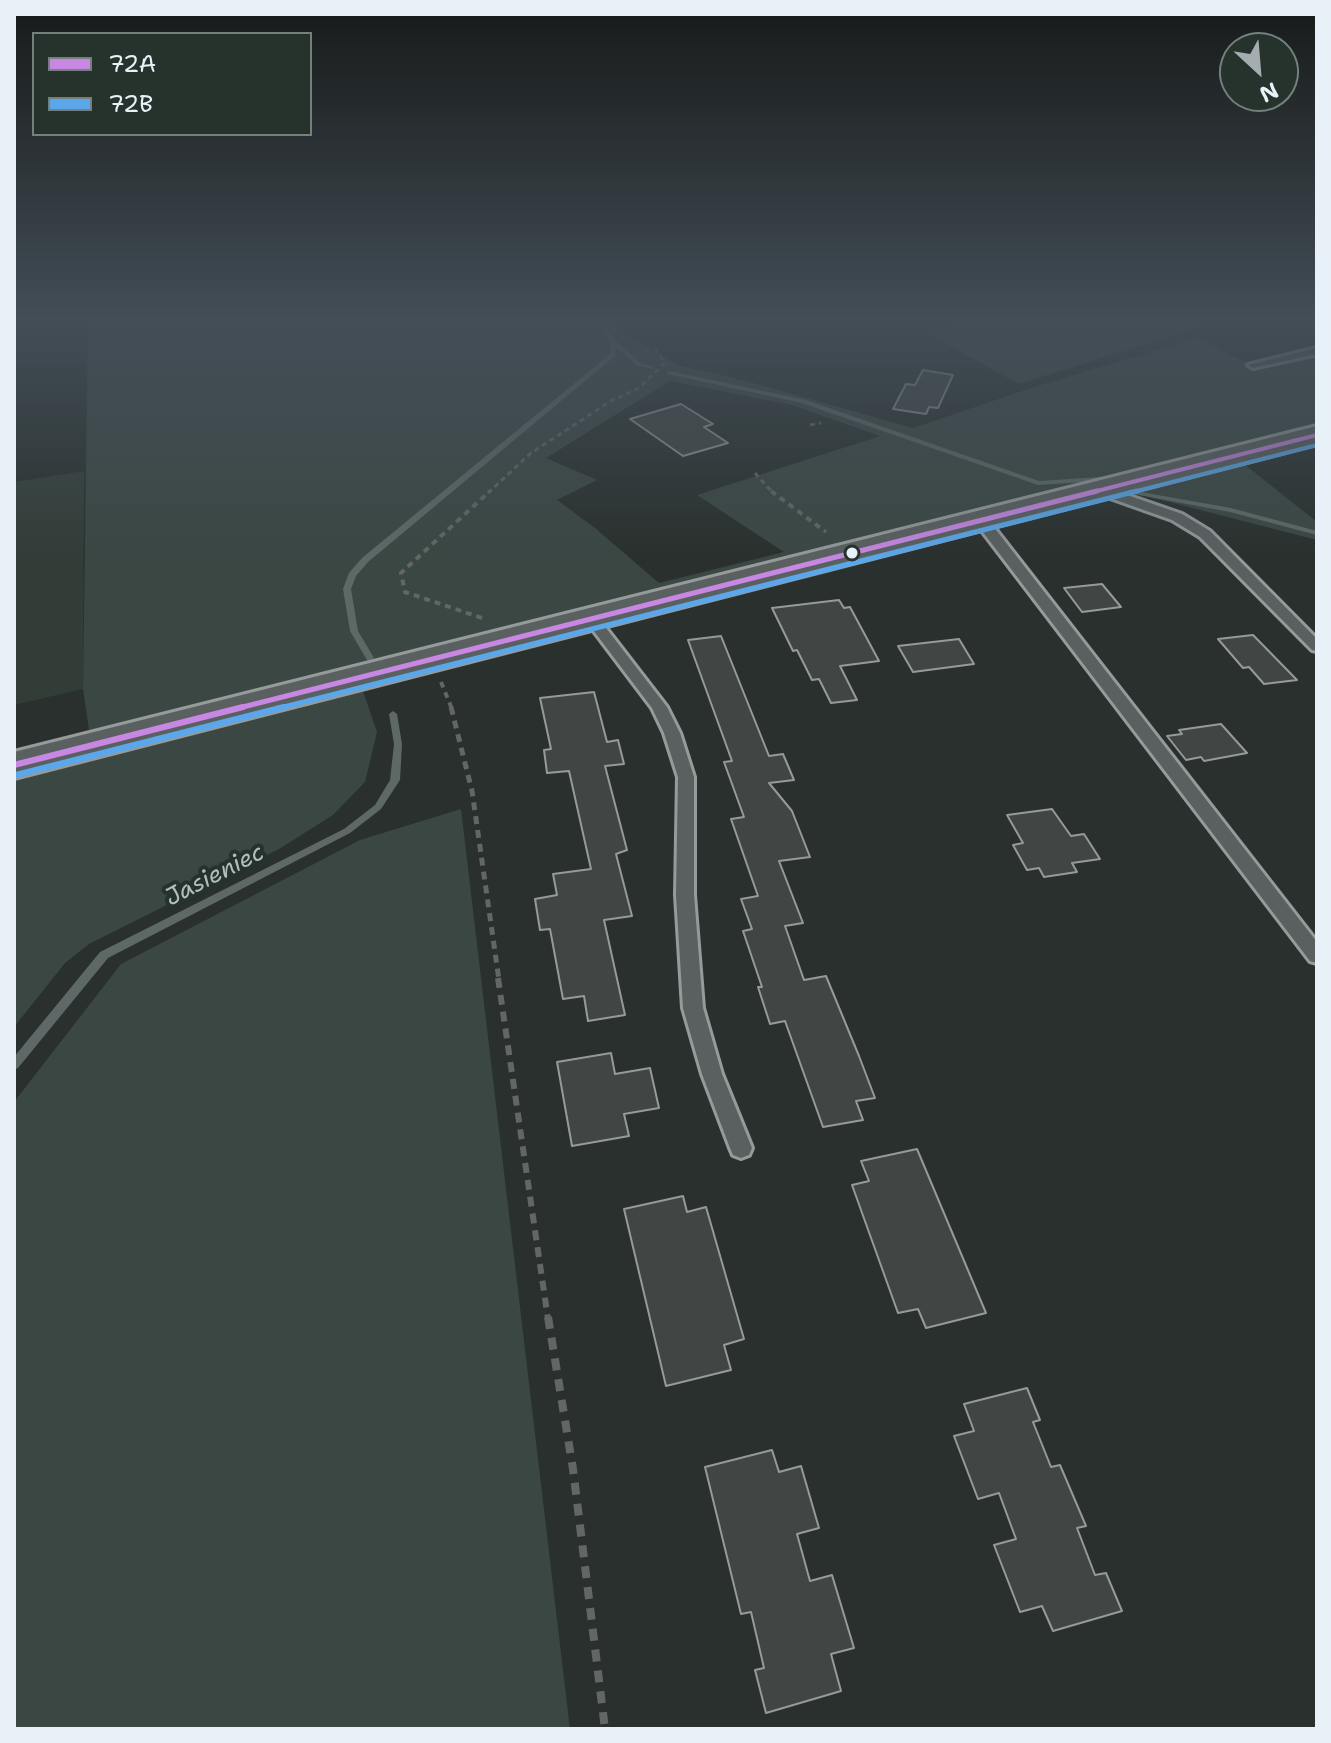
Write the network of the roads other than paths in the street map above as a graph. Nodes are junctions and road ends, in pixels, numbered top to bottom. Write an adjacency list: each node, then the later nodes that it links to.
1 (1317, 435): 2 (street)
2 (1100, 490): 3 (street); 5 (lane)
3 (981, 520): 4 (street); 7 (lane)
4 (591, 618): 6 (street); 8 (lane)
5 (1317, 647)
6 (14, 765)
7 (1317, 956)
8 (741, 1148)

